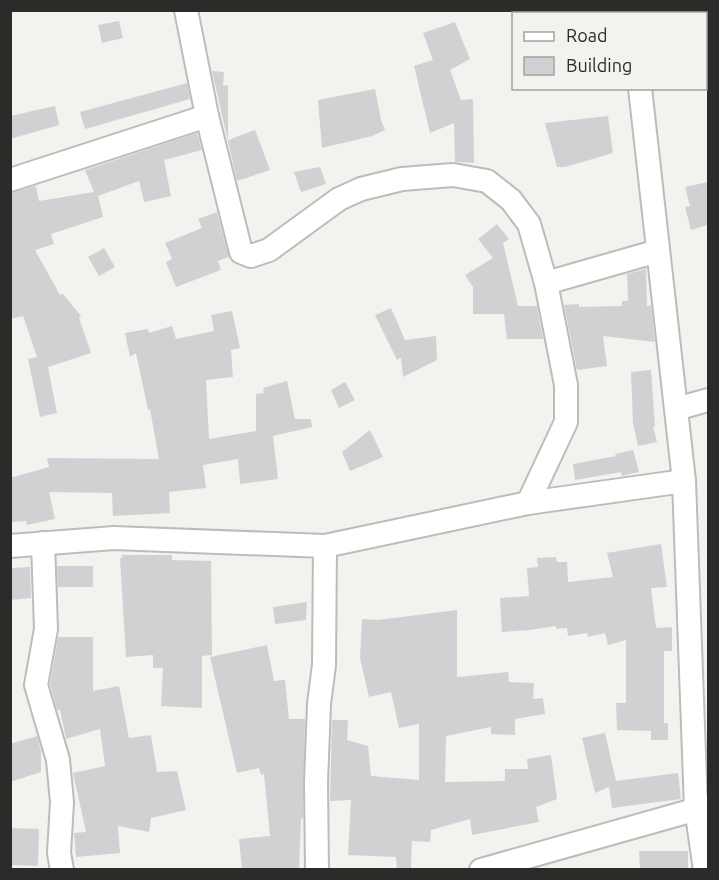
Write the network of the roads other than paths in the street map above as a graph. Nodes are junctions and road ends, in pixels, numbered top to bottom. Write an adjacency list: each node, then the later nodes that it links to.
1 (186, 10): 3 (street)
2 (640, 90): 5 (street)
3 (207, 116): 4 (street); 6 (street)
4 (10, 180)
5 (658, 251): 6 (street); 8 (street)
6 (546, 283): 10 (street)
7 (708, 400): 8 (street)
8 (676, 409): 9 (street)
9 (684, 481): 10 (street); 14 (street)
10 (528, 503): 13 (street)
11 (43, 543): 12 (street); 13 (street); 16 (street)
12 (10, 546)
13 (325, 546): 17 (street)
14 (698, 612): 15 (street)
15 (702, 807): 18 (street); 19 (street)
16 (62, 870)
17 (317, 870)
18 (481, 870)
19 (705, 870)

